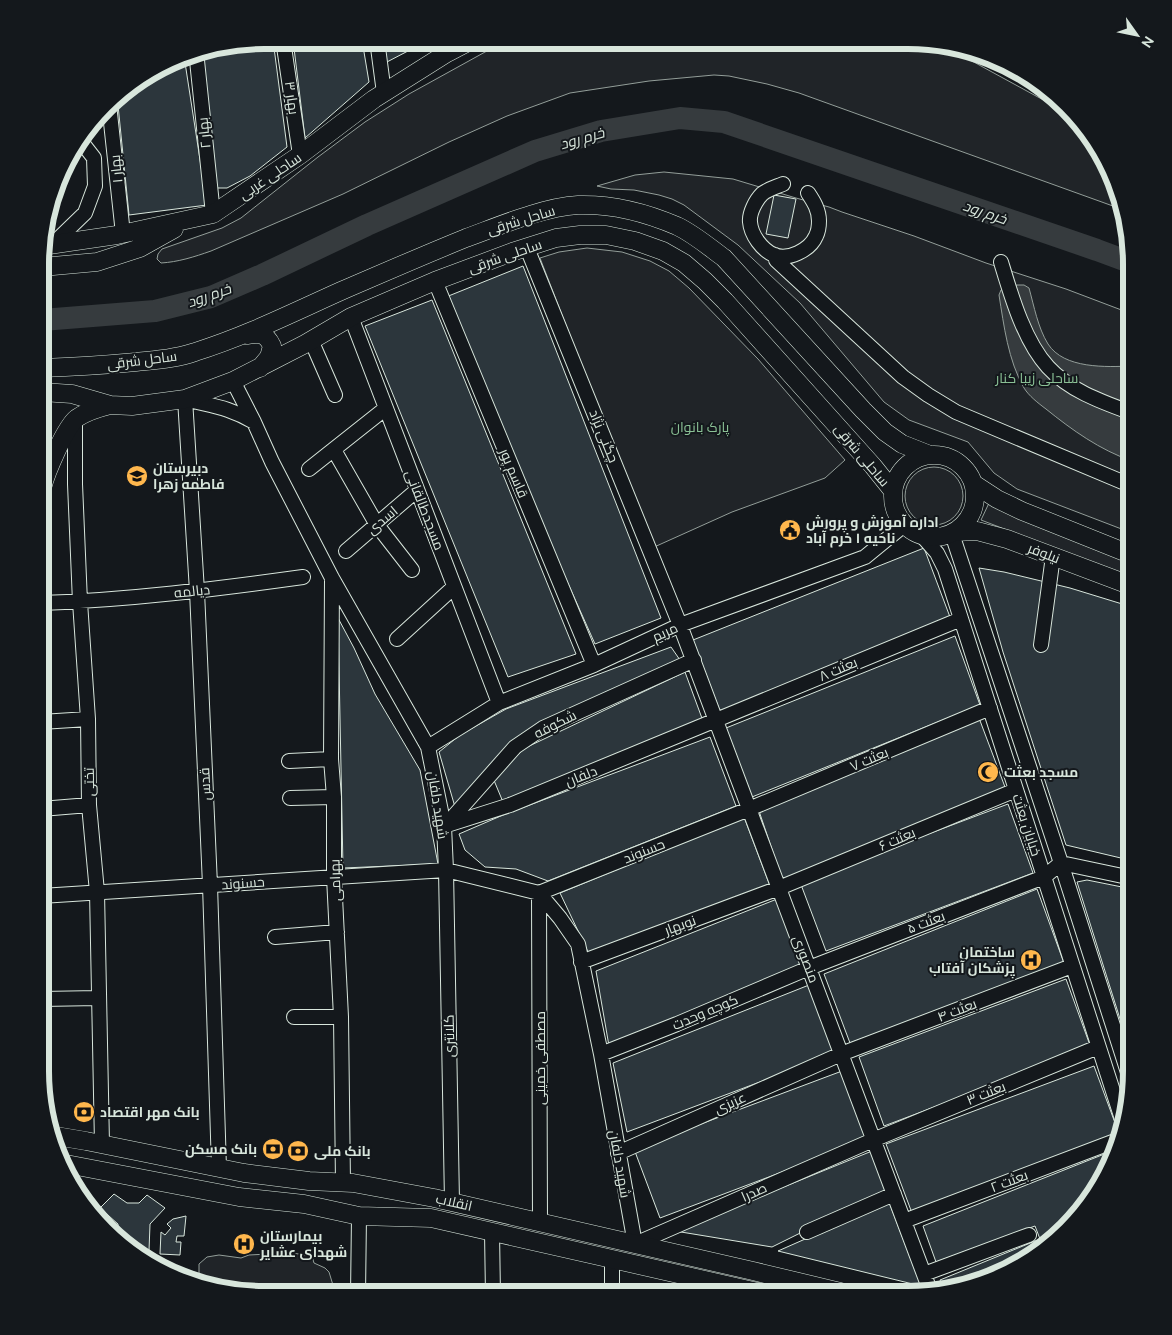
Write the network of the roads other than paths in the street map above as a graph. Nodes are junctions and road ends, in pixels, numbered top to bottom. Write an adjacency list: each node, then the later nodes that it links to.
1 (284, 49): 8 (street, بهار ۳)
2 (378, 49): 5 (street)
3 (455, 49): 5 (main road, ساحلی غربی)
4 (197, 59): 11 (street, بهار ۲)
5 (384, 92): 8 (main road, ساحلی غربی)
6 (110, 114): 13 (street, بهار ۱)
7 (84, 145): 14 (street)
8 (300, 155): 11 (main road, ساحلی غربی)
9 (783, 184): 17 (street)
10 (808, 193): 17 (street)
11 (213, 214): 12 (main road, ساحلی غربی)
12 (192, 219): 13 (main road, ساحلی غربی); 19 (main road)
13 (123, 234): 15 (main road, ساحلی غربی)
14 (50, 242)
15 (50, 245)
16 (527, 248): 20 (main road, ساحلی شرقی); 43 (main road, ساحلی شرقی); 60 (street, چگنی نژاد)
17 (775, 255): 40 (street)
18 (1001, 262): 33 (street)
19 (49, 266)
20 (435, 281): 22 (main road, ساحلی شرقی); 64 (street, قاسم پور)
21 (294, 313): 23 (main road, ساحل شرقی); 24 (main road); 37 (main road, ساحل شرقی)
22 (351, 317): 24 (main road, ساحلی شرقی); 32 (street, مسجدطالقانی)
23 (240, 336): 25 (main road, ساحل شرقی); 26 (main road)
24 (308, 342): 26 (main road, ساحلی شرقی); 29 (street)
25 (49, 368)
26 (260, 368): 27 (main road, ساحلی شرقی)
27 (233, 381): 30 (main road, ساحلی شرقی); 35 (street, شهید دلفان)
28 (49, 392): 31 (main road, ساحلی شرقی)
29 (335, 395)
30 (185, 399): 31 (main road, ساحلی شرقی); 35 (street); 56 (street, قدس)
31 (110, 405): 34 (main road)
32 (386, 408): 36 (street); 42 (street, مسجدطالقانی)
33 (1123, 410)
34 (75, 419): 39 (main road); 57 (street, تختی)
35 (254, 422): 53 (street, شهید دلفان)
36 (334, 450): 38 (street); 44 (street)
37 (930, 455): 41 (main road); 43 (main road)
38 (309, 469)
39 (49, 470)
40 (1123, 482)
41 (974, 484): 46 (main road); 49 (main road)
42 (417, 490): 44 (street, اسدی); 55 (street, مسجدطالقانی)
43 (893, 491): 45 (main road)
44 (377, 525): 48 (street, اسدی); 51 (street)
45 (904, 525): 47 (main road); 60 (street, مریم)
46 (953, 533): 47 (main road); 50 (main road, نیلوفر); 80 (street, خیابان بعثت)
47 (924, 537): 59 (street, خیابان بعثت)
48 (346, 551)
49 (1123, 551)
50 (1053, 556): 54 (main road, نیلوفر); 62 (street)
51 (412, 570)
52 (303, 577): 56 (street, دیالمه)
53 (332, 578): 70 (street, شهید دلفان); 71 (street, بهرامی)
54 (1123, 583)
55 (454, 587): 61 (street); 65 (street, مسجدطالقانی)
56 (197, 591): 57 (street, دیالمه); 85 (street, قدس)
57 (80, 602): 58 (street, دیالمه); 67 (street, تختی)
58 (49, 604)
59 (961, 619): 66 (street, خیابان بعثت); 68 (street, بعثت ۸)
60 (680, 625): 63 (street, منصوری); 64 (street, مریم)
61 (398, 639)
62 (1041, 645)
63 (694, 660): 68 (street, منصوری); 79 (street, شکوفه)
64 (594, 665): 65 (street, مریم)
65 (499, 704): 70 (street, مریم)
66 (990, 708): 73 (street, خیابان بعثت); 78 (street, بعثت ۷)
67 (88, 719): 69 (street); 76 (street, تختی)
68 (716, 720): 78 (street, منصوری); 79 (street, دلفان)
69 (49, 721)
70 (428, 747): 79 (street, شهید دلفان)
71 (331, 759): 72 (street); 74 (street, بهرامی)
72 (289, 761)
73 (1016, 790): 84 (street, خیابان بعثت); 86 (street, بعثت ۶)
74 (334, 797): 75 (street); 83 (street, بهرامی)
75 (290, 798)
76 (89, 805): 77 (street); 87 (street, تختی)
77 (49, 808)
78 (749, 809): 86 (street, منصوری); 88 (street, حسنوند)
79 (444, 826): 81 (street, شهید دلفان)
80 (1062, 863): 82 (street); 84 (street, بعثت ۵); 102 (street, خیابان بعثت)
81 (446, 870): 83 (street, حسنوند); 88 (street); 115 (street, کلانتری)
82 (1123, 874)
83 (334, 877): 85 (street, حسنوند); 90 (street, بهرامی)
84 (1044, 877): 93 (street, خیابان بعثت); 94 (street, بعثت ۵)
85 (210, 885): 87 (street, حسنوند); 110 (street, قدس)
86 (779, 888): 92 (street, نوبهار); 94 (street, منصوری)
87 (97, 892): 89 (street, حسنوند); 95 (street, تختی)
88 (539, 893): 92 (street, شهید دلفان); 118 (street, مصطفی خمینی)
89 (49, 895)
90 (338, 932): 91 (street); 98 (street, بهرامی)
91 (275, 936)
92 (581, 962): 100 (street, شهید دلفان)
93 (1072, 966): 99 (street, خیابان بعثت); 101 (street, بعثت ۴)
94 (809, 968): 100 (street, کوچه وحدت); 101 (street, منصوری)
95 (98, 998): 96 (street); 106 (street, تختی)
96 (49, 999)
97 (294, 1017): 98 (street)
98 (341, 1017): 112 (street, بهرامی)
99 (1098, 1047): 103 (street, خیابان بعثت); 105 (street, بعثت ۳)
100 (601, 1054): 108 (street, شهید دلفان)
101 (841, 1054): 105 (street, منصوری); 108 (street, عزیزی)
102 (1123, 1056)
103 (1119, 1111)
104 (59, 1137): 106 (main road, انقلاب)
105 (873, 1140): 113 (street, منصوری); 122 (street, صدرا)
106 (102, 1144): 110 (main road, انقلاب)
107 (1111, 1144): 117 (street, بعثت ۲)
108 (618, 1152): 122 (street, شهید دلفان)
109 (70, 1164): 114 (main road, انقلاب)
110 (219, 1168): 111 (main road, انقلاب)
111 (266, 1176): 112 (main road, انقلاب); 114 (main road)
112 (343, 1183): 115 (main road, انقلاب)
113 (894, 1194): 117 (street, منصوری); 120 (street)
114 (265, 1200): 116 (main road, انقلاب)
115 (452, 1202): 118 (main road, انقلاب)
116 (359, 1216): 119 (main road, انقلاب); 126 (street)
117 (904, 1221): 124 (street, منصوری)
118 (540, 1222): 122 (main road, انقلاب)
119 (492, 1232): 123 (main road, انقلاب); 127 (street)
120 (807, 1232)
121 (1030, 1234): 124 (street)
122 (635, 1244): 130 (main road, انقلاب)
123 (612, 1259): 128 (street); 129 (main road, انقلاب)
124 (924, 1274): 125 (street, منصوری)
125 (928, 1285)
126 (358, 1286)
127 (493, 1286)
128 (612, 1286)
129 (716, 1286)
130 (818, 1286)

